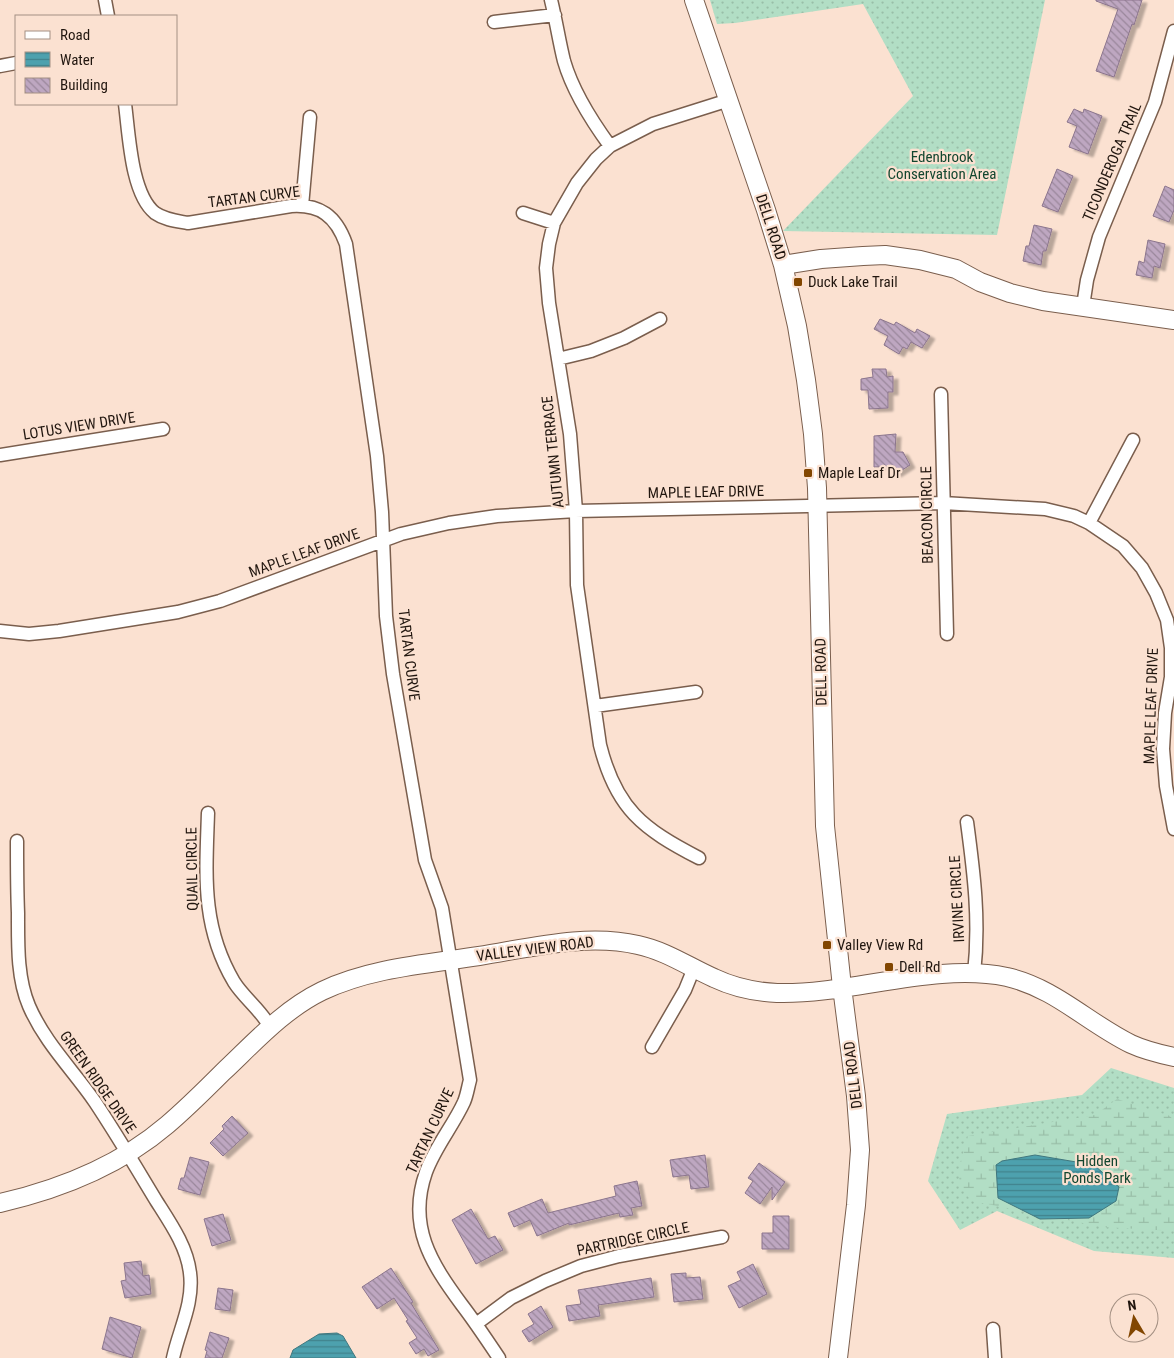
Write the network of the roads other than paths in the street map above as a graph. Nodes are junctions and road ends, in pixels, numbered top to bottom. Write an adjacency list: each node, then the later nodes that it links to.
1 (105, 0): 4 (street)
2 (551, 0): 5 (street)
3 (694, 0): 10 (street, DELL ROAD)
4 (108, 15)
5 (555, 15): 6 (street); 13 (street)
6 (494, 22)
7 (1174, 31): 18 (street, TICONDEROGA TRAIL)
8 (15, 63): 9 (street)
9 (0, 66)
10 (729, 100): 13 (street, AUTUMN TERRACE); 17 (street, DELL ROAD)
11 (125, 105): 14 (street, TARTAN CURVE)
12 (310, 117): 14 (street)
13 (610, 146): 16 (street, AUTUMN TERRACE)
14 (302, 206): 30 (street, TARTAN CURVE)
15 (523, 212): 16 (street)
16 (554, 223): 21 (street, AUTUMN TERRACE)
17 (783, 265): 18 (street); 27 (street, DELL ROAD)
18 (1084, 306): 20 (street)
19 (660, 319): 21 (street)
20 (1174, 320)
21 (558, 359): 28 (street, AUTUMN TERRACE)
22 (941, 394): 26 (street, BEACON CIRCLE)
23 (163, 429): 25 (street, LOTUS VIEW DRIVE)
24 (1133, 440): 29 (street)
25 (0, 455)
26 (943, 503): 27 (street, MAPLE LEAF DRIVE); 29 (street, MAPLE LEAF DRIVE); 32 (street, BEACON CIRCLE)
27 (817, 505): 28 (street, MAPLE LEAF DRIVE); 43 (street, DELL ROAD)
28 (576, 511): 30 (street, MAPLE LEAF DRIVE); 34 (street, AUTUMN TERRACE)
29 (1089, 523): 37 (street, MAPLE LEAF DRIVE)
30 (383, 542): 31 (street, MAPLE LEAF DRIVE); 40 (street, TARTAN CURVE)
31 (0, 631)
32 (947, 634)
33 (696, 692): 34 (street)
34 (595, 706): 39 (street, AUTUMN TERRACE)
35 (208, 813): 44 (street, QUAIL CIRCLE)
36 (967, 822): 42 (street, IRVINE CIRCLE)
37 (1174, 829)
38 (17, 841): 47 (street, GREEN RIDGE DRIVE)
39 (699, 858)
40 (451, 960): 41 (street, VALLEY VIEW ROAD); 44 (street, VALLEY VIEW ROAD); 50 (street, TARTAN CURVE)
41 (694, 968): 43 (street, VALLEY VIEW ROAD); 45 (street)
42 (974, 974): 43 (street, VALLEY VIEW ROAD); 46 (street, VALLEY VIEW ROAD)
43 (842, 987): 54 (street, DELL ROAD)
44 (270, 1027): 47 (street, VALLEY VIEW ROAD)
45 (652, 1047)
46 (1172, 1052)
47 (127, 1153): 48 (street, VALLEY VIEW ROAD); 52 (street, GREEN RIDGE DRIVE)
48 (0, 1203)
49 (722, 1237): 50 (street, PARTRIDGE CIRCLE)
50 (476, 1324): 53 (street, TARTAN CURVE)
51 (993, 1329): 55 (street)
52 (174, 1358)
53 (499, 1358)
54 (838, 1358)
55 (995, 1358)

